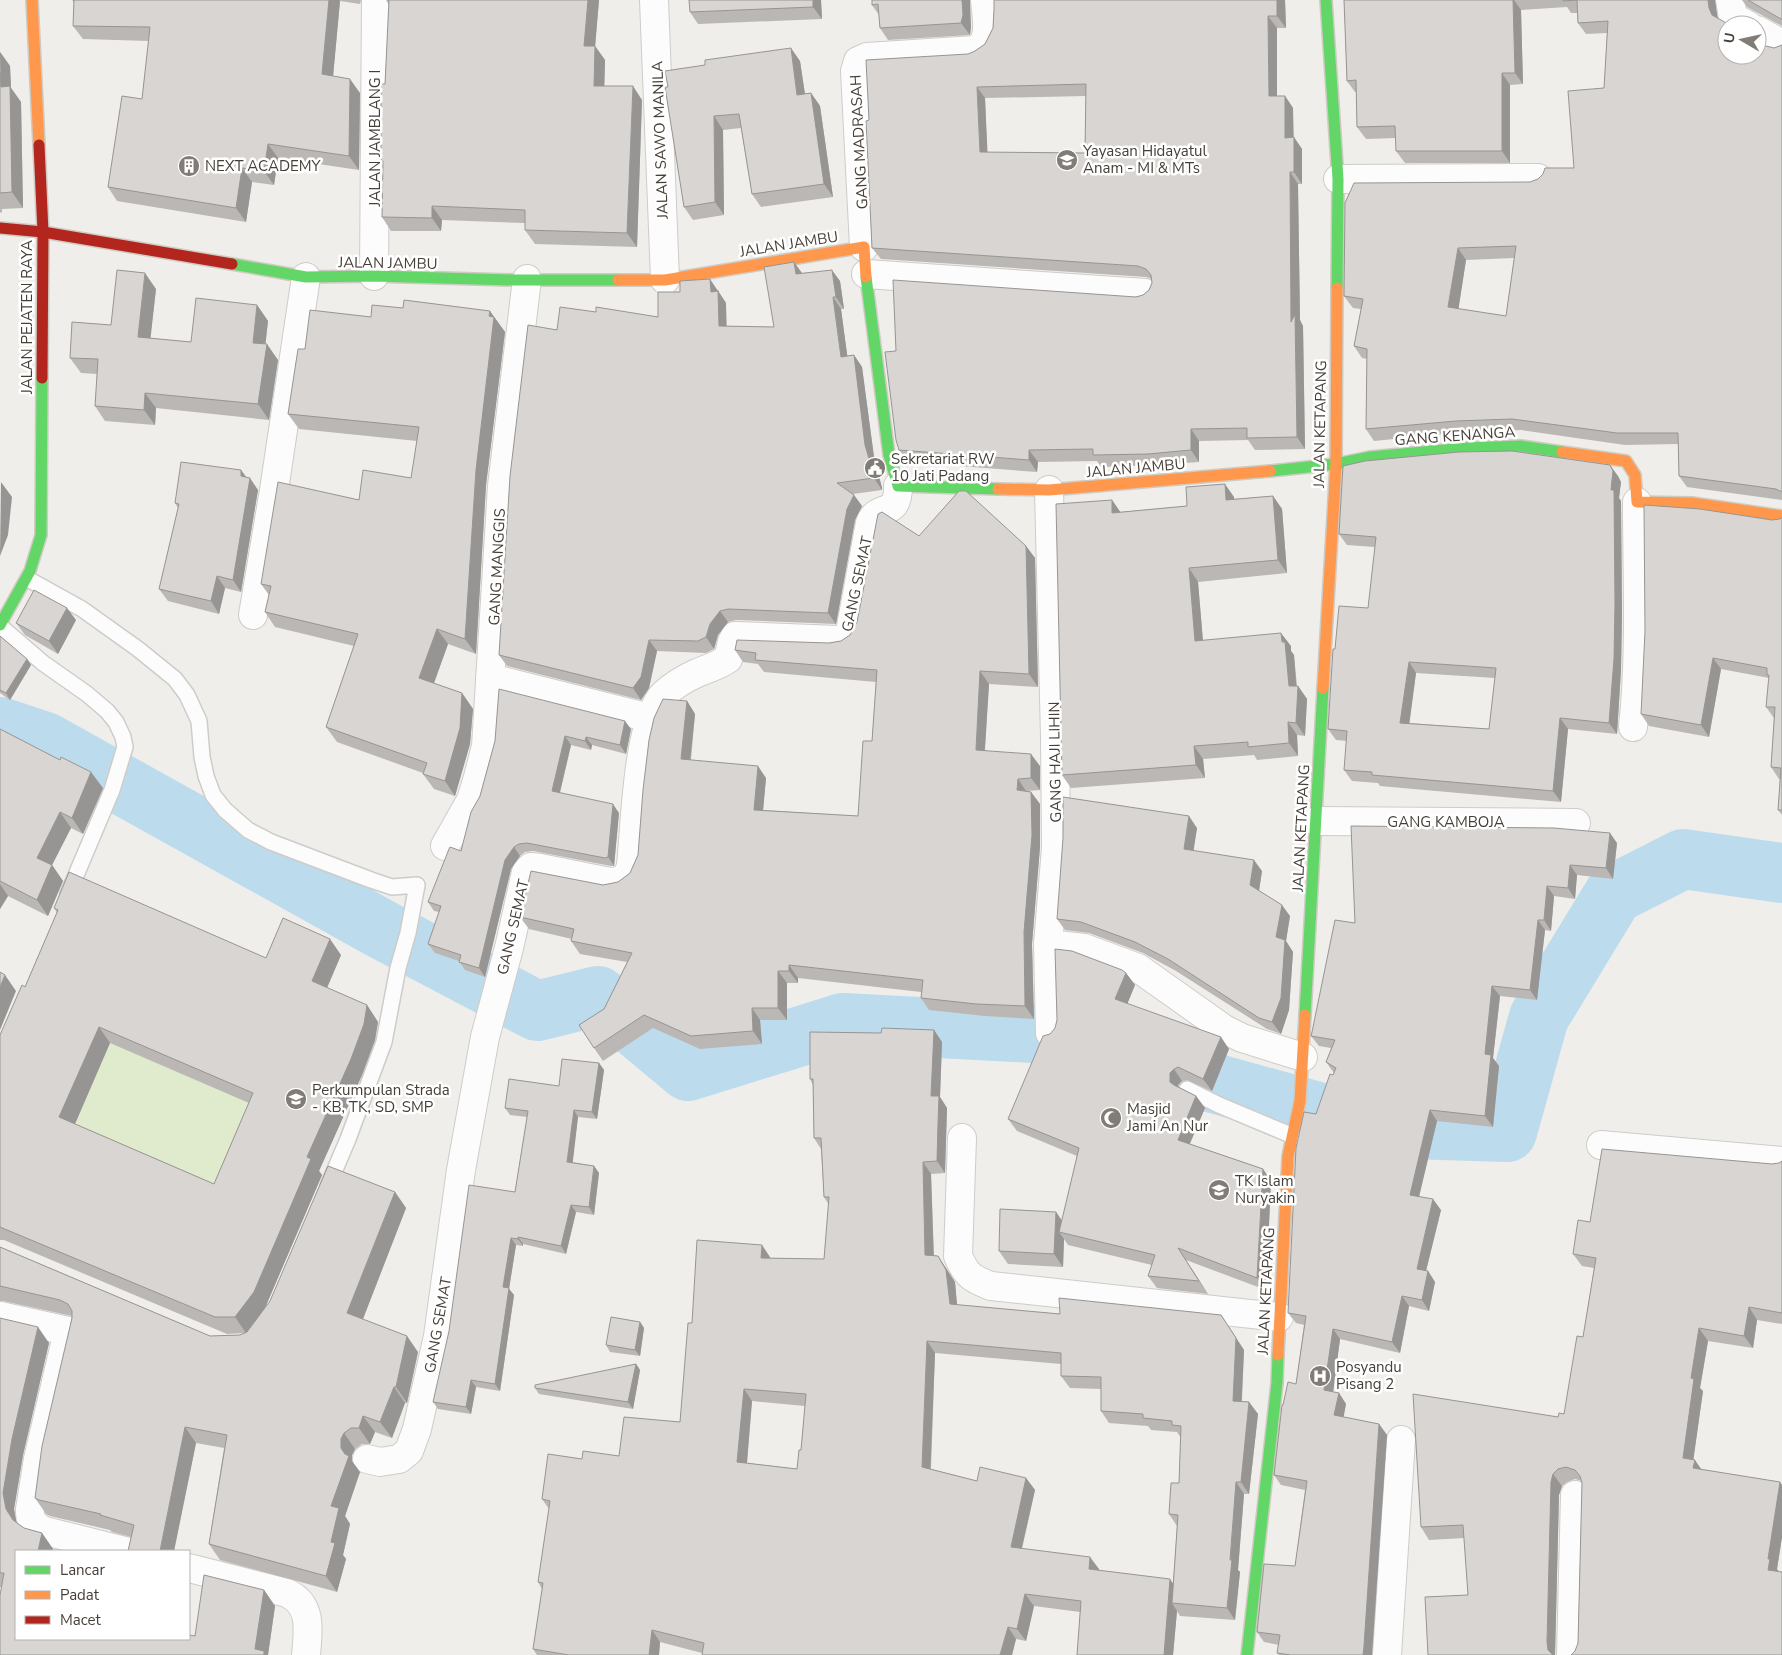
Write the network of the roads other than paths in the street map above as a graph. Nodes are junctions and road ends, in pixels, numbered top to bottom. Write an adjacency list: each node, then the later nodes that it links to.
1 (32, 0): 13 (street, JALAN PEJATEN RAYA)
2 (376, 0): 15 (street, JALAN JAMBLANG I)
3 (654, 0): 18 (street, JALAN SAWO MANILA)
4 (985, 0): 14 (street, GANG MADRASAH)
5 (1326, 0): 11 (street, JALAN KETAPANG)
6 (1730, 0): 7 (street)
7 (1734, 15)
8 (1767, 36): 9 (street)
9 (1782, 44)
10 (1538, 178): 11 (street)
11 (1338, 179): 20 (street, JALAN KETAPANG)
12 (0, 228): 13 (street, JALAN JAMBU)
13 (43, 232): 16 (street, JALAN JAMBU); 25 (street, JALAN PEJATEN RAYA)
14 (865, 260): 18 (street, JALAN JAMBU); 19 (street); 21 (street)
15 (374, 276): 16 (street, JALAN JAMBU); 17 (street, JALAN JAMBU)
16 (306, 277): 26 (street)
17 (527, 280): 18 (street, JALAN JAMBU); 28 (street, GANG MANGGIS)
18 (665, 280)
19 (1145, 293)
20 (1336, 464): 22 (street, JALAN JAMBU); 23 (street, GANG KENANGA); 31 (street, JALAN KETAPANG)
21 (898, 486): 22 (street, JALAN JAMBU); 29 (street, GANG SEMAT)
22 (1049, 490): 35 (street, GANG HAJI LIHIN)
23 (1637, 502): 24 (street); 30 (street)
24 (1782, 516)
25 (28, 579): 27 (street, JALAN PEJATEN RAYA); 43 (lane)
26 (253, 615)
27 (0, 626): 34 (lane)
28 (490, 678): 29 (street); 33 (street, GANG MANGGIS)
29 (650, 718): 47 (street, GANG SEMAT)
30 (1633, 727)
31 (1316, 821): 32 (street, GANG KAMBOJA); 37 (street, JALAN KETAPANG)
32 (1576, 823)
33 (445, 846)
34 (62, 908)
35 (1048, 944): 36 (street, GANG HAJI LIHIN); 37 (street)
36 (1050, 1033)
37 (1303, 1058): 39 (street, JALAN KETAPANG)
38 (1187, 1089): 39 (lane)
39 (1293, 1134): 45 (street, JALAN KETAPANG)
40 (962, 1138): 45 (street)
41 (1601, 1145): 42 (street)
42 (1782, 1161)
43 (320, 1203)
44 (0, 1316): 49 (street)
45 (1279, 1318): 52 (street, JALAN KETAPANG)
46 (1401, 1440): 53 (street)
47 (367, 1458)
48 (1574, 1494): 54 (street)
49 (121, 1550)
50 (190, 1568): 51 (street)
51 (306, 1655)
52 (1247, 1655)
53 (1387, 1655)
54 (1571, 1655)

